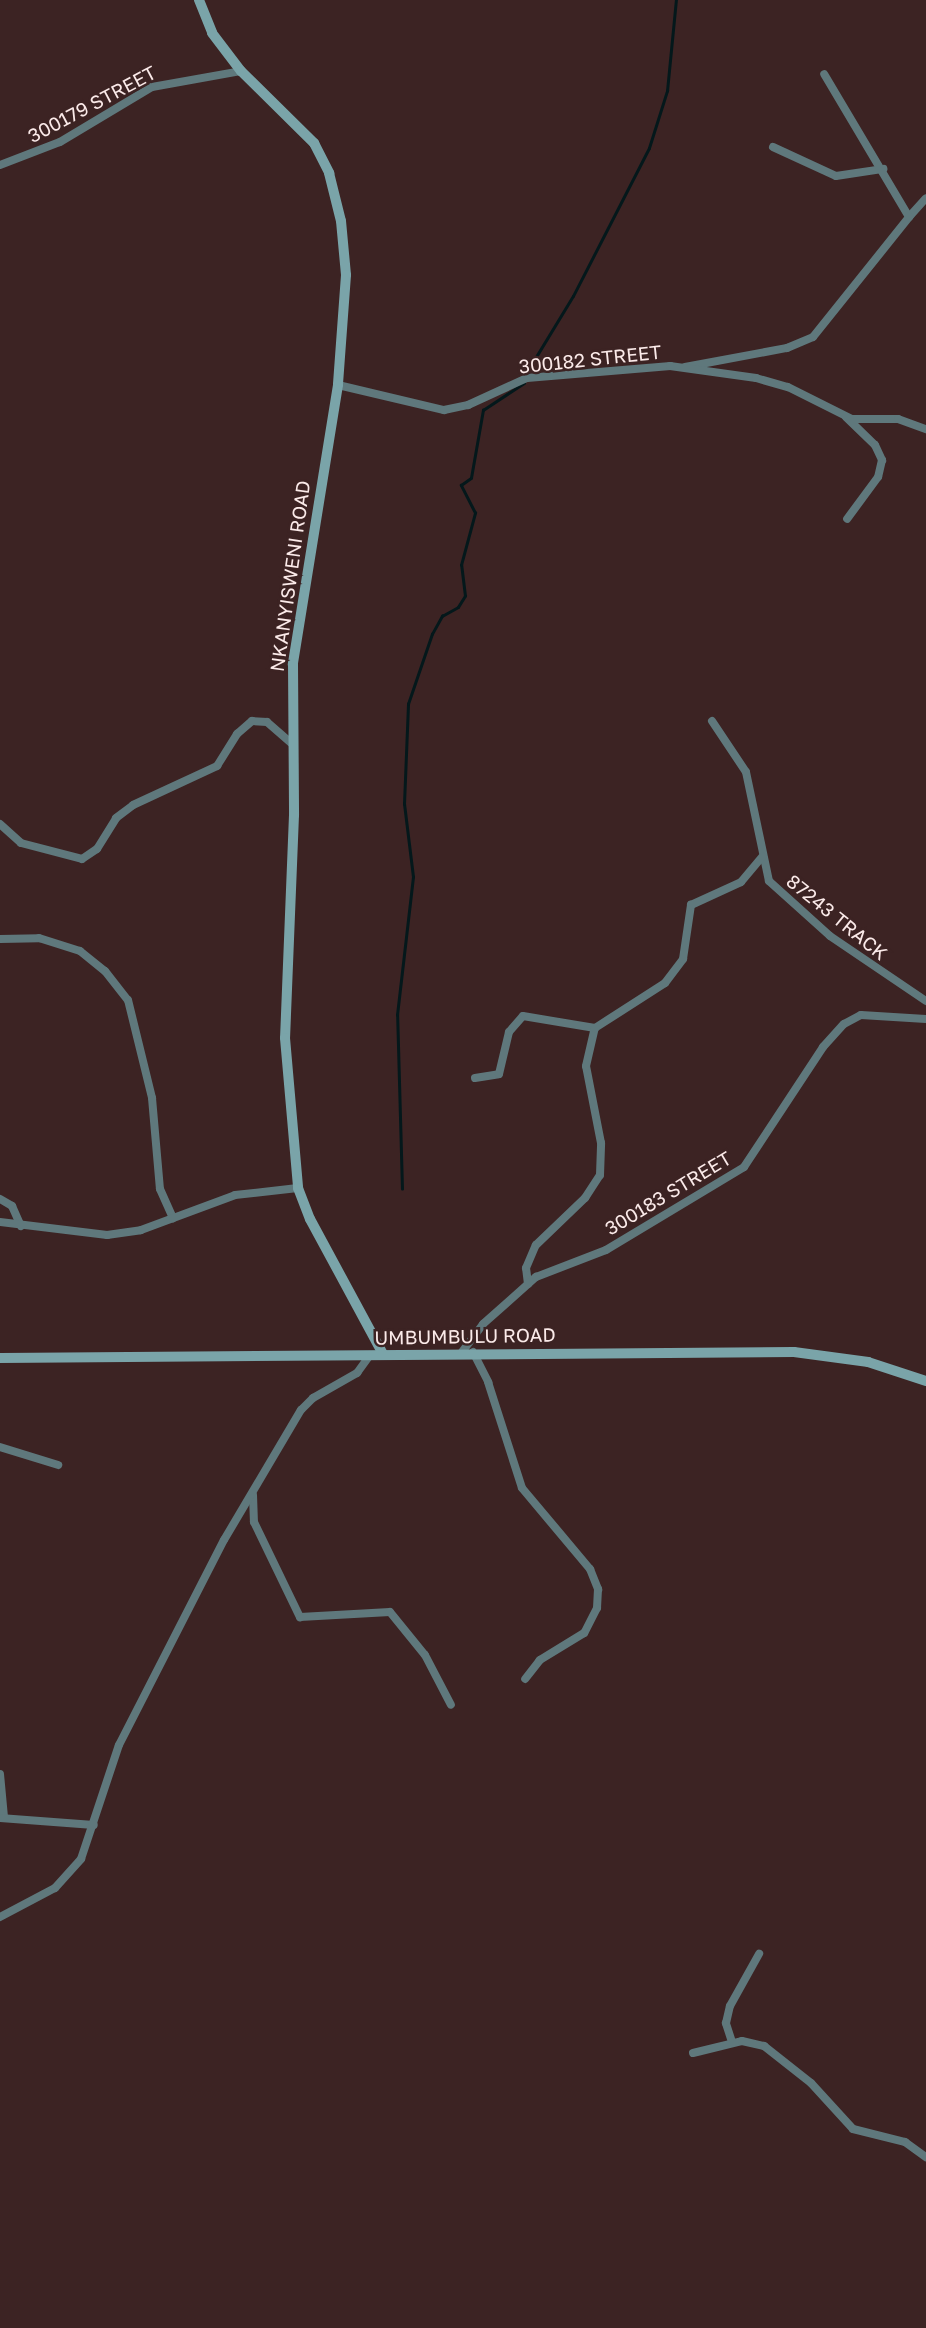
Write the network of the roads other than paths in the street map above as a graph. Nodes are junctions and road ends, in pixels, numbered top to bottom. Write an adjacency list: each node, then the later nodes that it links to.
1 (199, 0): 2 (street, NKANYISWENI ROAD)
2 (241, 71): 5 (street, 300179 STREET); 10 (street, NKANYISWENI ROAD)
3 (824, 74): 6 (street)
4 (774, 147): 6 (street)
5 (0, 165)
6 (883, 169): 8 (street)
7 (926, 198): 8 (street)
8 (909, 217): 9 (street)
9 (685, 367): 10 (street, 300182 STREET); 11 (street, 300182 STREET)
10 (338, 385): 15 (street, NKANYISWENI ROAD)
11 (845, 416): 12 (street, 300182 STREET); 13 (street)
12 (926, 429)
13 (847, 519)
14 (712, 721): 17 (street, 87243 TRACK)
15 (293, 746): 16 (street); 23 (street, NKANYISWENI ROAD)
16 (0, 824)
17 (762, 857): 19 (street, 87243 TRACK); 21 (street)
18 (0, 939): 25 (street)
19 (926, 1001)
20 (926, 1019): 28 (street, 300183 STREET)
21 (595, 1028): 22 (street); 28 (street)
22 (475, 1078)
23 (298, 1188): 25 (street); 30 (street, NKANYISWENI ROAD)
24 (0, 1199): 27 (street)
25 (173, 1218): 27 (street)
26 (0, 1222): 27 (street)
27 (21, 1226)
28 (528, 1284): 29 (street, 300183 STREET)
29 (467, 1352): 30 (street, UMBUMBULU ROAD); 33 (street, UMBUMBULU ROAD); 37 (street)
30 (383, 1354): 31 (street, UMBUMBULU ROAD)
31 (370, 1355): 32 (street, UMBUMBULU ROAD); 36 (street)
32 (0, 1358)
33 (926, 1381)
34 (0, 1447): 35 (street)
35 (58, 1465)
36 (254, 1492): 38 (street); 41 (street)
37 (525, 1679)
38 (451, 1705)
39 (0, 1774): 40 (street)
40 (2, 1818): 41 (street)
41 (94, 1825): 42 (street)
42 (0, 1917)
43 (760, 1954): 44 (street)
44 (732, 2042): 45 (street); 46 (street)
45 (693, 2053)
46 (926, 2157)

